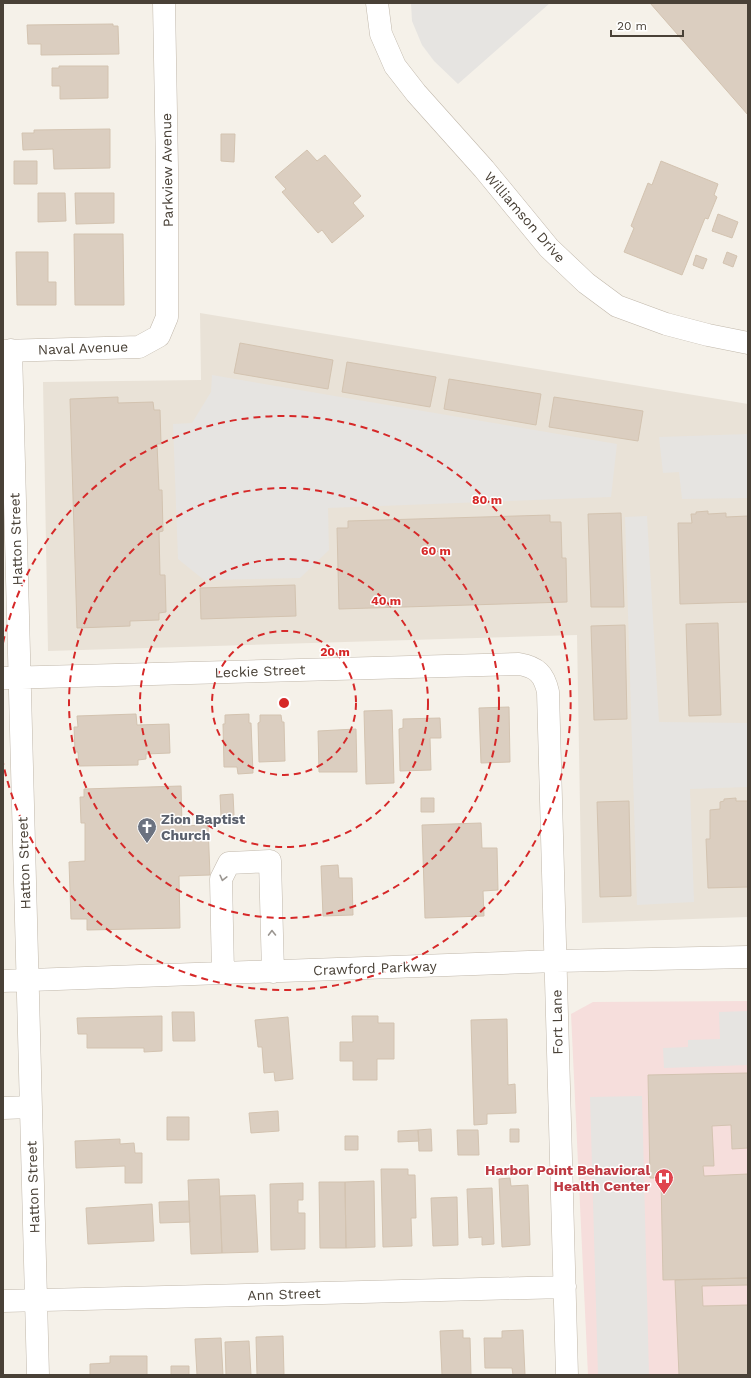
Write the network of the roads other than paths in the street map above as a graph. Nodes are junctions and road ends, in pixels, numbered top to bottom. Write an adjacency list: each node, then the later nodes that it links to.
1 (164, 3): 3 (street, Parkview Avenue)
2 (377, 3): 4 (street, Williamson Drive)
3 (160, 336): 5 (street, Naval Avenue)
4 (748, 343)
5 (7, 350): 7 (street, Hatton Street)
6 (539, 672): 7 (street, Leckie Street); 9 (street, Fort Lane)
7 (11, 678): 12 (street, Hatton Street)
8 (748, 957): 9 (street, Crawford Parkway)
9 (556, 961): 10 (street, Crawford Parkway); 16 (street, Fort Lane)
10 (273, 972): 11 (street, Crawford Parkway); 11 (street, one-way to 11)
11 (223, 973): 12 (street, Crawford Parkway)
12 (28, 980): 13 (street, Crawford Parkway); 14 (street, Hatton Street)
13 (3, 981)
14 (31, 1107): 15 (street); 18 (street, Hatton Street)
15 (3, 1108)
16 (565, 1287): 18 (street, Ann Street); 20 (street, Fort Lane)
17 (3, 1301): 18 (street, Ann Street)
18 (36, 1301): 19 (street, Hatton Street)
19 (38, 1375)
20 (567, 1375)

